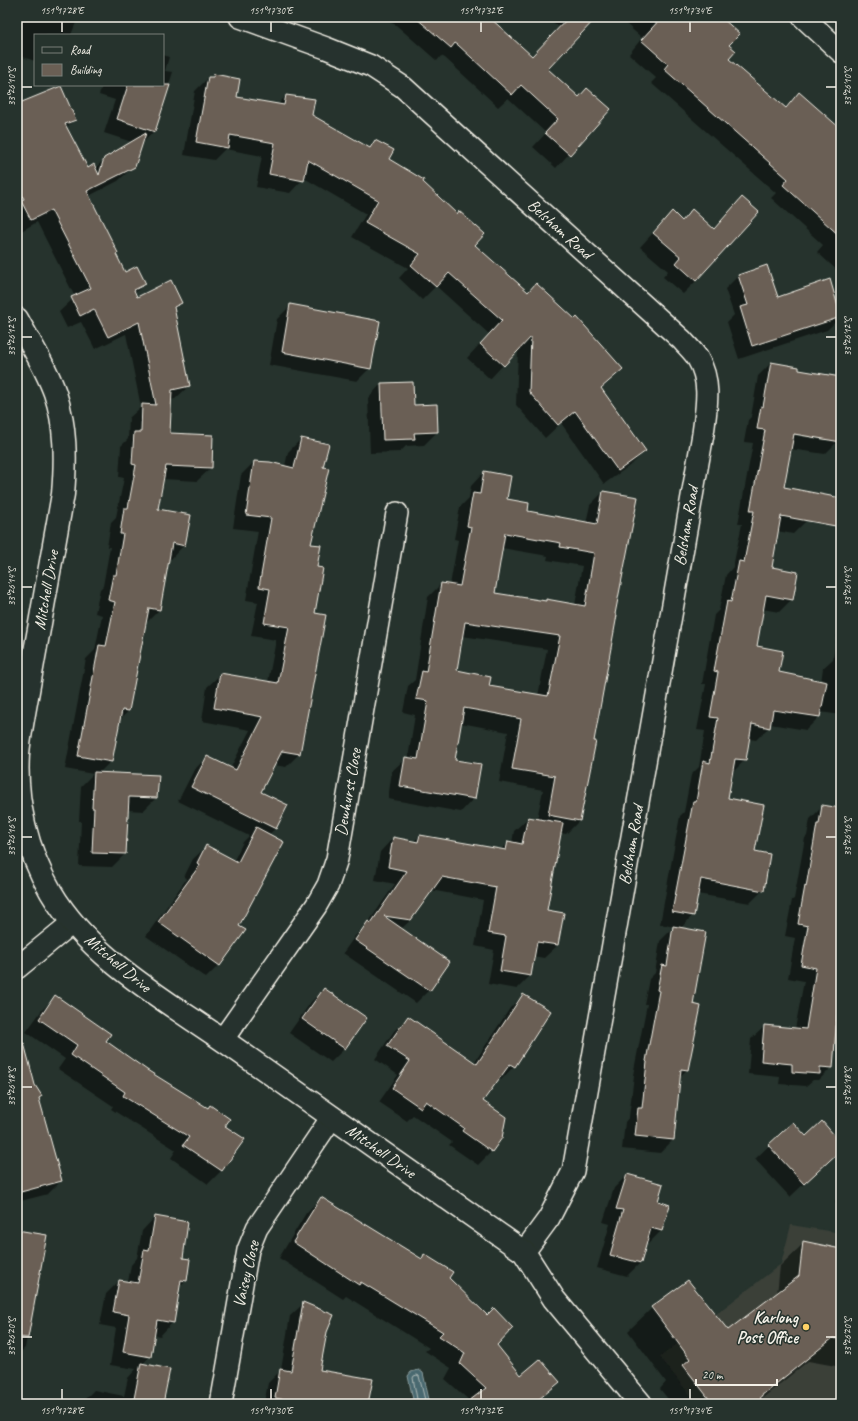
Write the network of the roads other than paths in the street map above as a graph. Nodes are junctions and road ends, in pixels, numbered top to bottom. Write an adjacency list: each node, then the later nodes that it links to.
1 (240, 17): 10 (street, Belsham Road)
2 (803, 17): 3 (street)
3 (841, 52)
4 (17, 319): 6 (street, Mitchell Drive)
5 (397, 513): 8 (street, Dewhurst Close)
6 (72, 923): 7 (street); 8 (street, Mitchell Drive)
7 (17, 968)
8 (223, 1039): 9 (street, Mitchell Drive)
9 (332, 1117): 10 (street, Mitchell Drive); 11 (street, Vaisey Close)
10 (524, 1252): 12 (street, Mitchell Drive)
11 (221, 1404)
12 (642, 1404)

